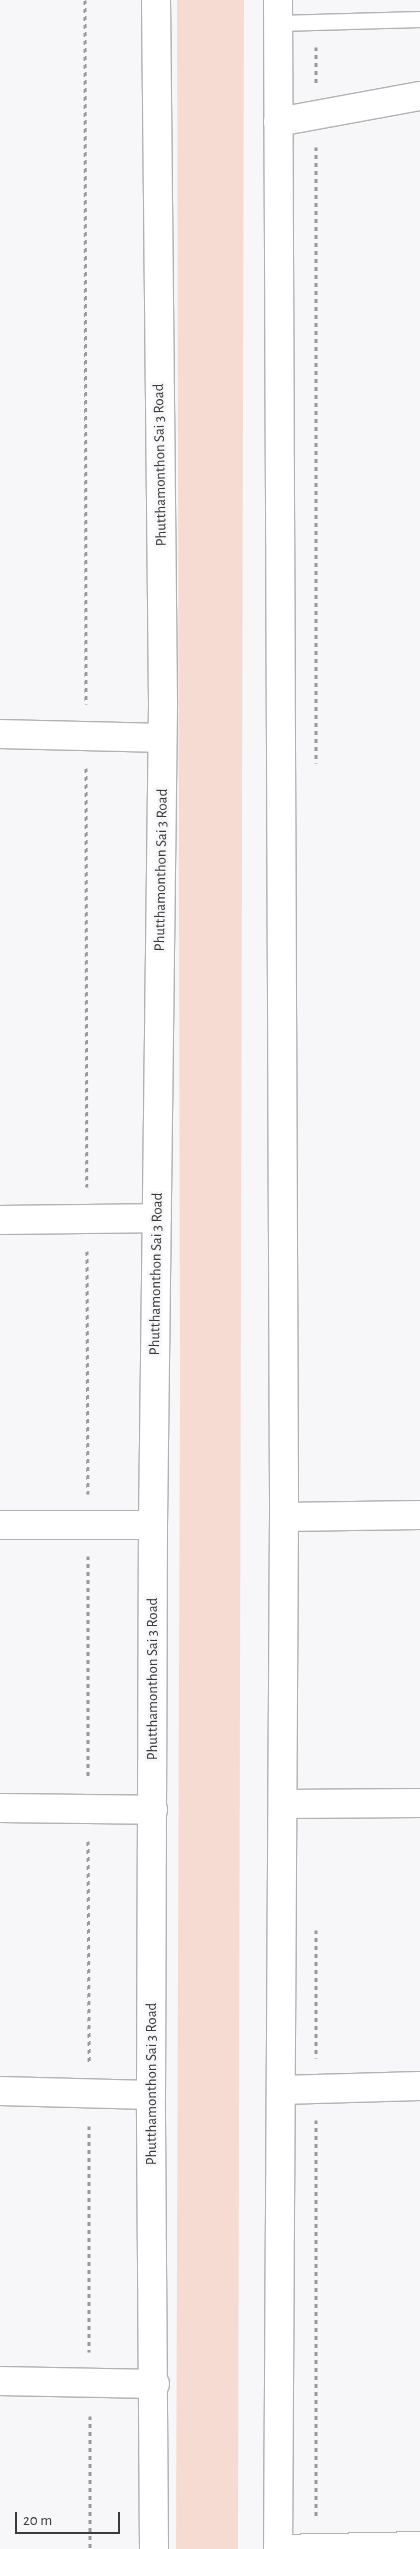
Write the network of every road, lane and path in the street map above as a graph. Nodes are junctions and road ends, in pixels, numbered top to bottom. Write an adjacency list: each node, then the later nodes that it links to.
1 (85, 0): 8 (path)
2 (156, 0): 9 (main road, Phutthamonthon Sai 3 Road)
3 (278, 11): 4 (lane); 6 (main road)
4 (420, 19)
5 (420, 96): 6 (main road)
6 (278, 122): 14 (main road)
7 (0, 734): 8 (main road)
8 (86, 736): 9 (main road); 11 (path)
9 (162, 738): 10 (main road, Phutthamonthon Sai 3 Road)
10 (157, 1218): 11 (main road); 17 (main road, Phutthamonthon Sai 3 Road)
11 (87, 1219): 12 (main road); 16 (path)
12 (0, 1220)
13 (420, 1515): 14 (main road)
14 (284, 1516): 19 (main road)
15 (0, 1525): 16 (main road)
16 (88, 1525): 17 (main road); 21 (path)
17 (153, 1525): 22 (main road, Phutthamonthon Sai 3 Road)
18 (420, 1803): 19 (main road)
19 (283, 1804): 24 (main road)
20 (0, 1808): 21 (main road)
21 (88, 1809): 22 (main road); 26 (path)
22 (153, 1810): 27 (main road, Phutthamonthon Sai 3 Road)
23 (420, 2086): 24 (main road)
24 (281, 2090): 34 (main road)
25 (0, 2091): 26 (main road)
26 (89, 2093): 27 (main road); 29 (path)
27 (151, 2095): 30 (main road, Phutthamonthon Sai 3 Road)
28 (0, 2381): 29 (main road)
29 (90, 2383): 30 (main road); 32 (path)
30 (155, 2384): 33 (main road, Phutthamonthon Sai 3 Road)
31 (420, 2546): 34 (main road)
32 (90, 2549)
33 (154, 2549)
34 (278, 2549)

